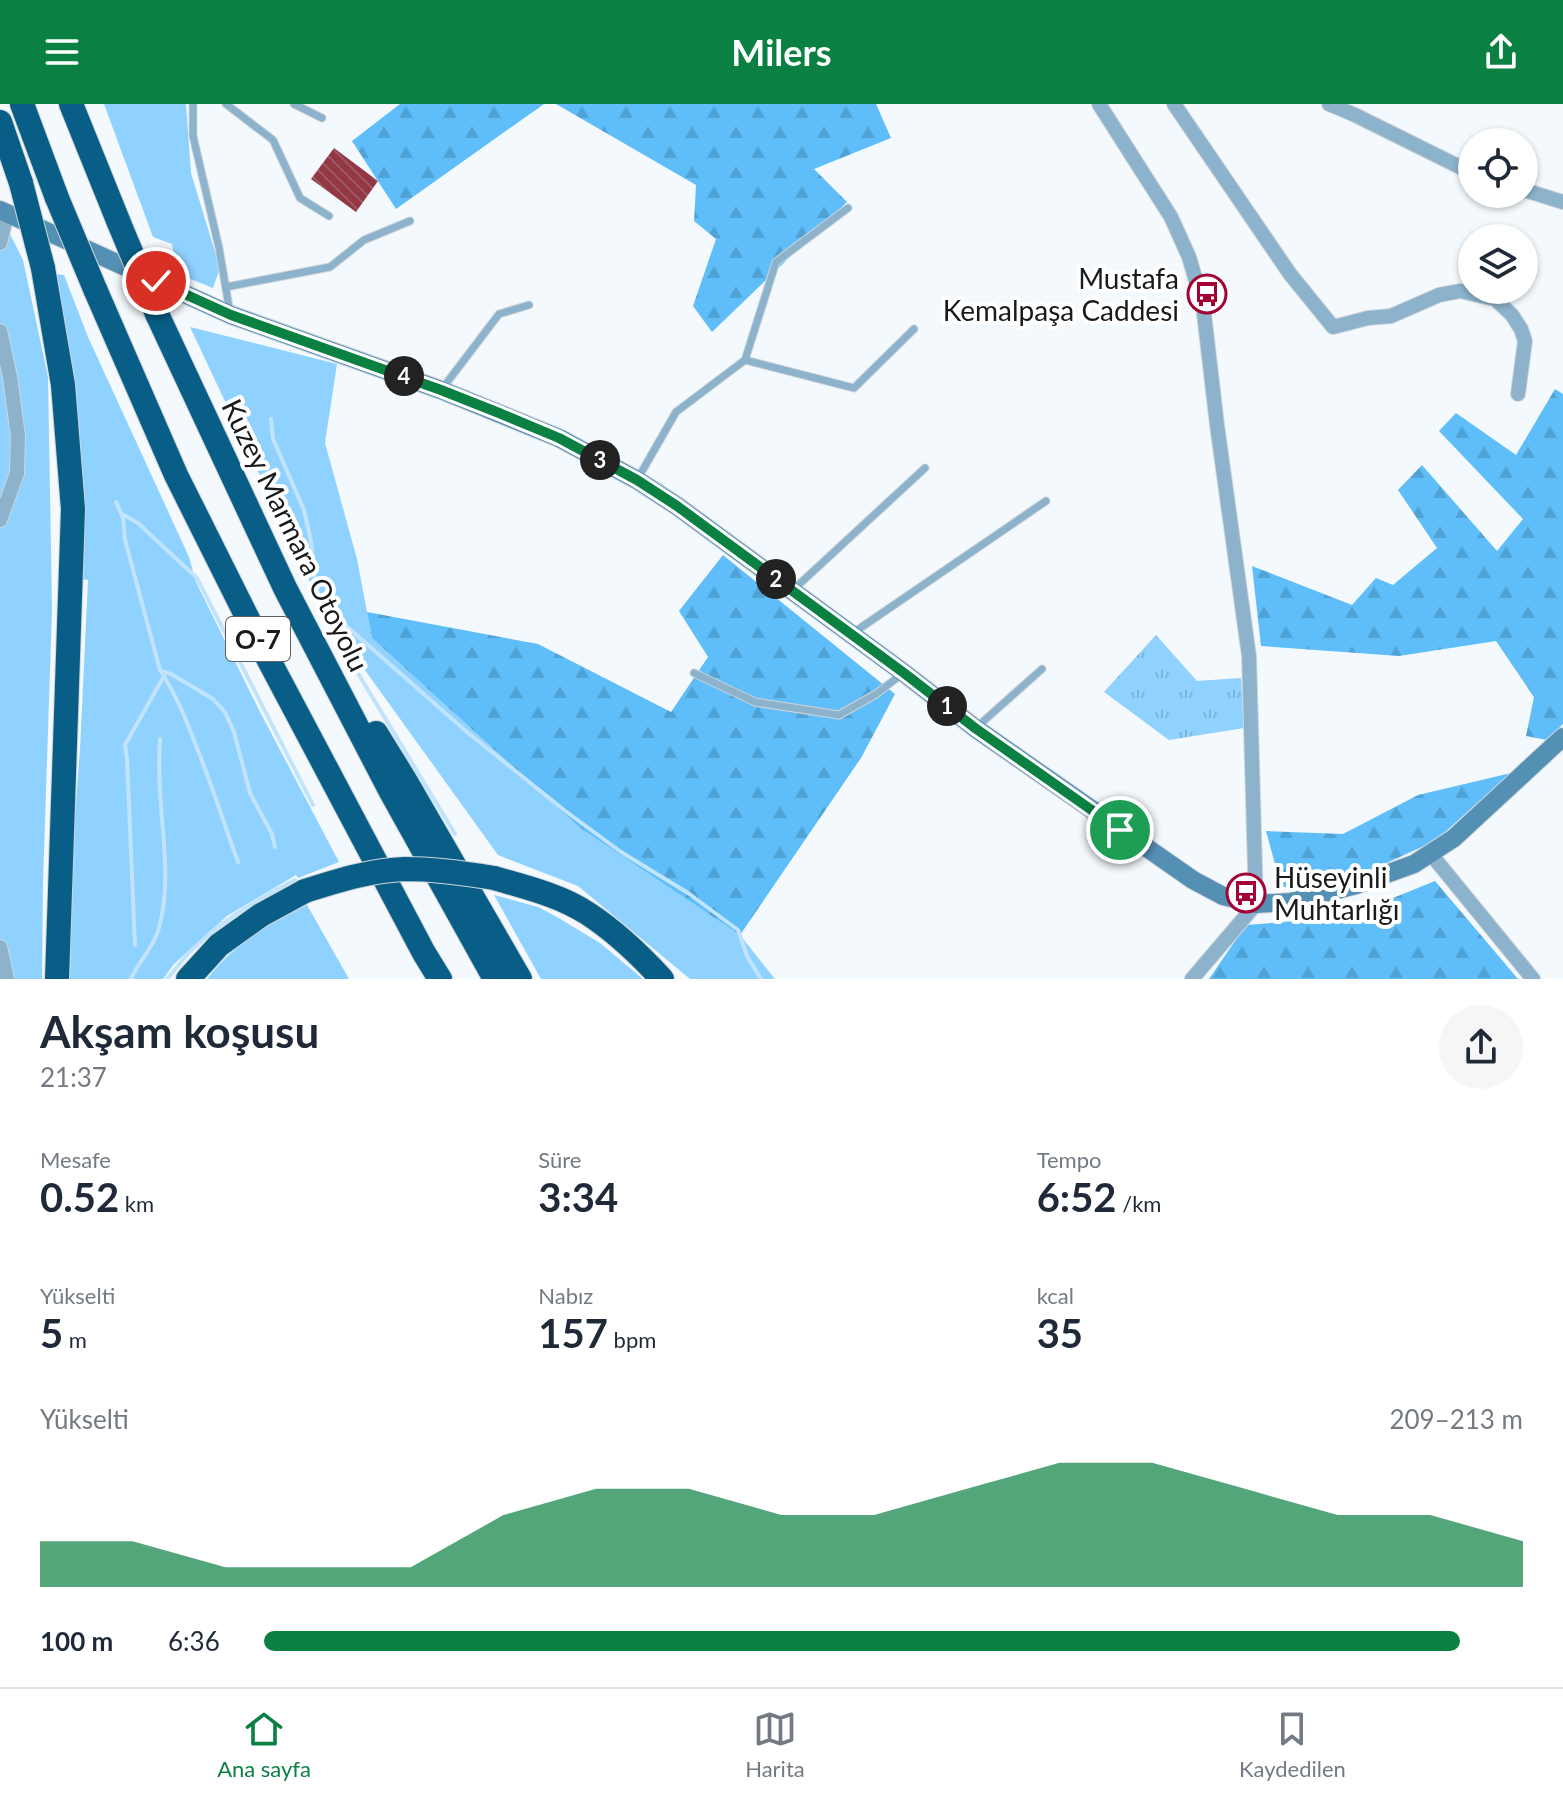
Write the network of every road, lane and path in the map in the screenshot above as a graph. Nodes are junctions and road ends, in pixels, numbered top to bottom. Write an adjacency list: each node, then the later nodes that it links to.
1 (22, 104): 45 (highway, O-7, bridge)
2 (71, 104): 31 (highway, Kuzey Marmara Otoyolu / O-7, bridge)
3 (193, 104): 19 (lane)
4 (226, 104): 16 (lane)
5 (294, 104): 9 (lane)
6 (1099, 104): 40 (street)
7 (1174, 104): 26 (street)
8 (1329, 104): 11 (street)
9 (322, 118)
10 (0, 122): 43 (highway, bridge)
11 (1458, 166)
12 (1538, 194): 13 (street)
13 (1563, 202)
14 (848, 208): 24 (lane)
15 (4, 212): 18 (street); 21 (main road)
16 (329, 216)
17 (410, 221): 19 (lane)
18 (0, 243)
19 (226, 287): 21 (lane)
20 (529, 305): 25 (lane)
21 (231, 315): 25 (main road)
22 (914, 329): 24 (lane)
23 (0, 331): 30 (street)
24 (745, 360): 28 (lane)
25 (441, 390): 28 (main road)
26 (1518, 394)
27 (925, 468): 32 (lane)
28 (637, 480): 32 (main road)
29 (1046, 501): 33 (lane)
30 (0, 520)
31 (285, 588): 46 (highway, Kuzey Marmara Otoyolu / O-7); 47 (highway)
32 (792, 591): 33 (main road)
33 (851, 634): 36 (main road)
34 (1042, 669): 37 (lane)
35 (694, 673): 36 (lane)
36 (904, 673): 37 (main road)
37 (975, 728): 40 (main road)
38 (1563, 737): 39 (main road)
39 (1430, 853): 40 (main road); 50 (street)
40 (1256, 904): 49 (street)
41 (0, 947): 42 (street)
42 (7, 979)
43 (57, 979)
44 (188, 979): 48 (highway, bridge)
45 (440, 979)
46 (495, 979)
47 (520, 979)
48 (662, 979)
49 (1192, 979)
50 (1533, 979)

